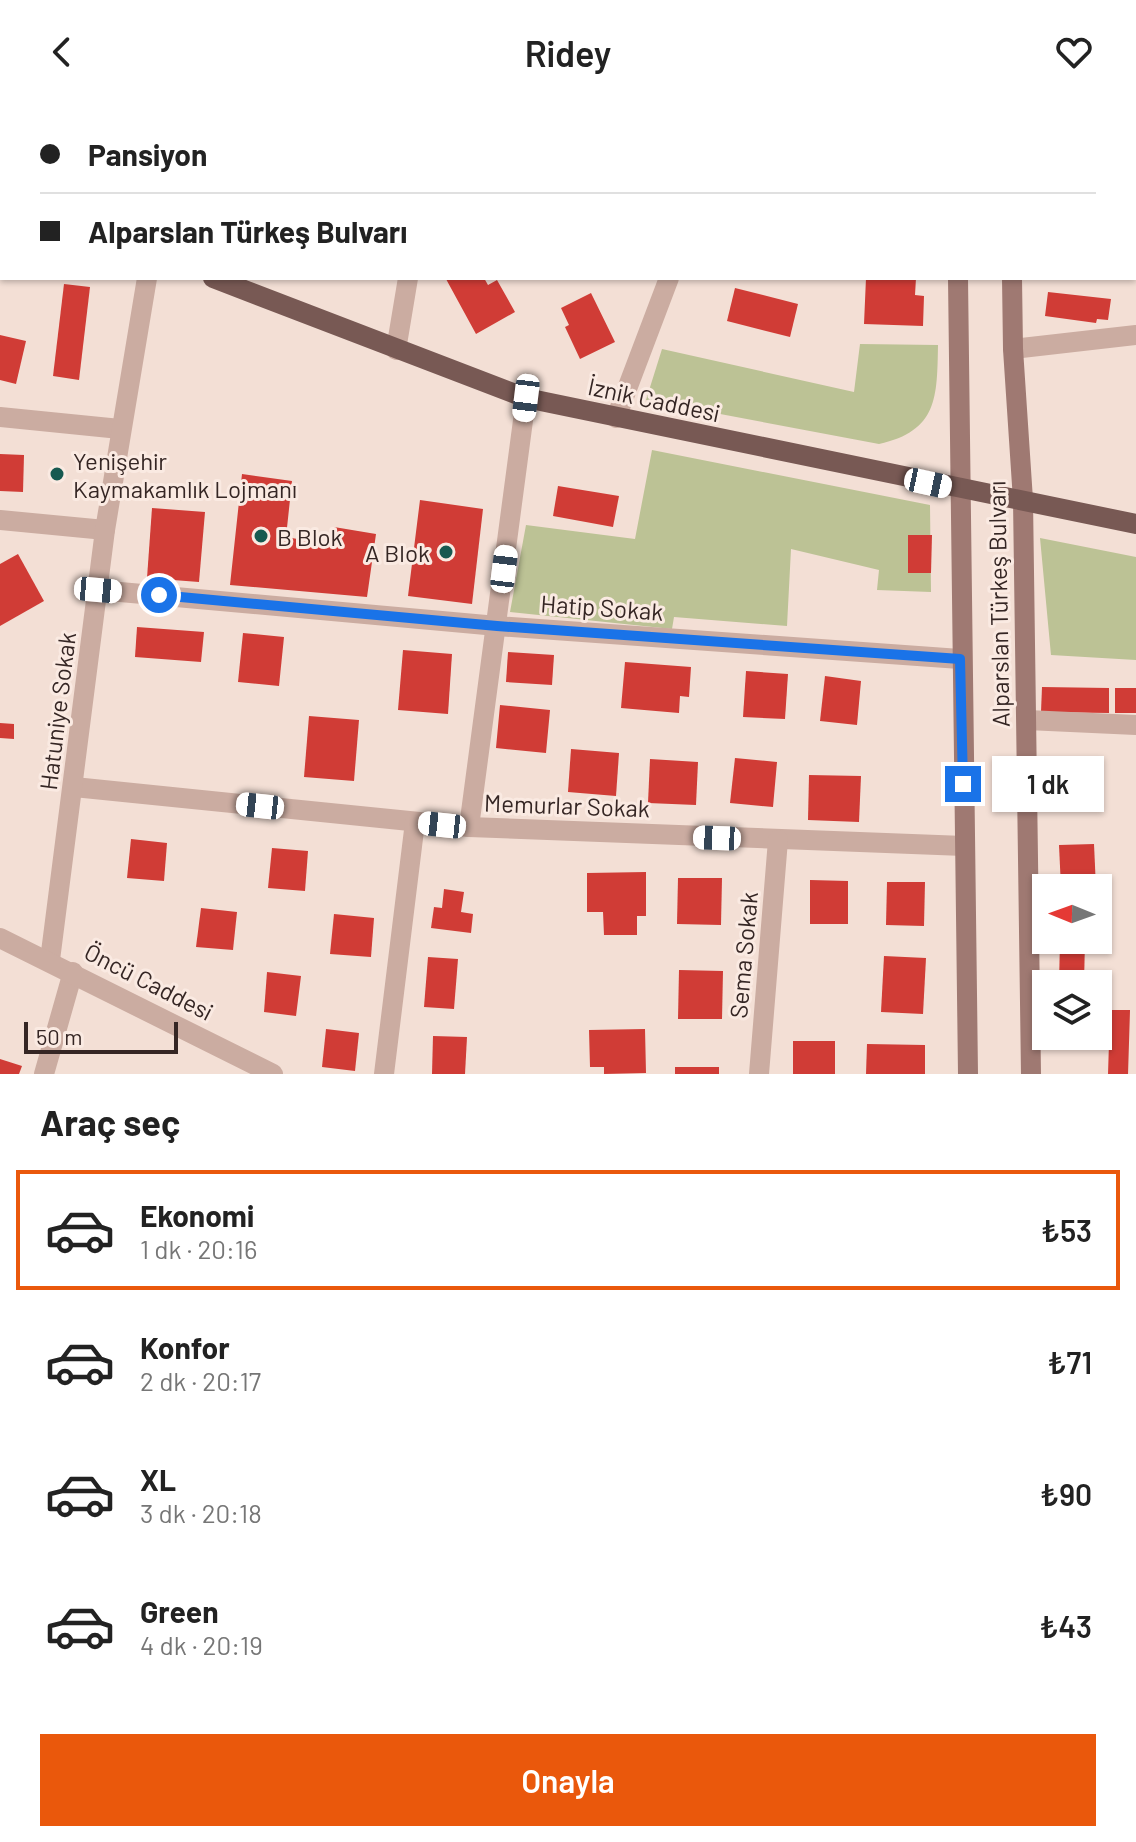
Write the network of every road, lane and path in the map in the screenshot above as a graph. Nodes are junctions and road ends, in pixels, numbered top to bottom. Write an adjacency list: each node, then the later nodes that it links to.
1 (147, 280): 13 (street, Hatuniye Sokak)
2 (218, 280): 9 (main road, İznik Caddesi)
3 (408, 280): 9 (street)
4 (668, 280): 12 (street)
5 (958, 280): 14 (main road, Alparslan Türkeş Bulvarı)
6 (1012, 280): 8 (main road, Alparslan Türkeş Bulvarı)
7 (1136, 335): 8 (street)
8 (1013, 349): 15 (main road, Alparslan Türkeş Bulvarı)
9 (396, 350): 10 (main road, İznik Caddesi)
10 (526, 398): 12 (main road, İznik Caddesi); 20 (street)
11 (0, 417): 13 (street)
12 (616, 418): 14 (main road, İznik Caddesi)
13 (120, 429): 18 (street, Hatuniye Sokak)
14 (959, 490): 15 (main road, İznik Caddesi); 21 (main road, Alparslan Türkeş Bulvarı)
15 (1023, 500): 17 (main road, İznik Caddesi); 22 (main road, Alparslan Türkeş Bulvarı)
16 (0, 520): 18 (street)
17 (1136, 524)
18 (105, 530): 19 (street, Hatuniye Sokak)
19 (98, 590): 20 (street, Hatip Sokak); 24 (street, Hatuniye Sokak)
20 (497, 626): 21 (street, Hatip Sokak); 26 (street)
21 (960, 659): 28 (main road, Alparslan Türkeş Bulvarı)
22 (1027, 720): 23 (street); 37 (main road, Alparslan Türkeş Bulvarı)
23 (1136, 725)
24 (74, 787): 25 (street, Memurlar Sokak); 30 (street, Hatuniye Sokak)
25 (415, 822): 26 (street, Memurlar Sokak); 34 (street)
26 (469, 827): 27 (street, Memurlar Sokak)
27 (778, 840): 28 (street, Memurlar Sokak); 35 (street, Sema Sokak)
28 (964, 846): 36 (main road, Alparslan Türkeş Bulvarı)
29 (0, 938): 30 (street, Öncü Caddesi)
30 (50, 960): 31 (street, Öncü Caddesi)
31 (73, 972): 32 (street, Öncü Caddesi); 33 (street)
32 (271, 1073)
33 (44, 1074)
34 (384, 1074)
35 (759, 1074)
36 (968, 1074)
37 (1031, 1074)

